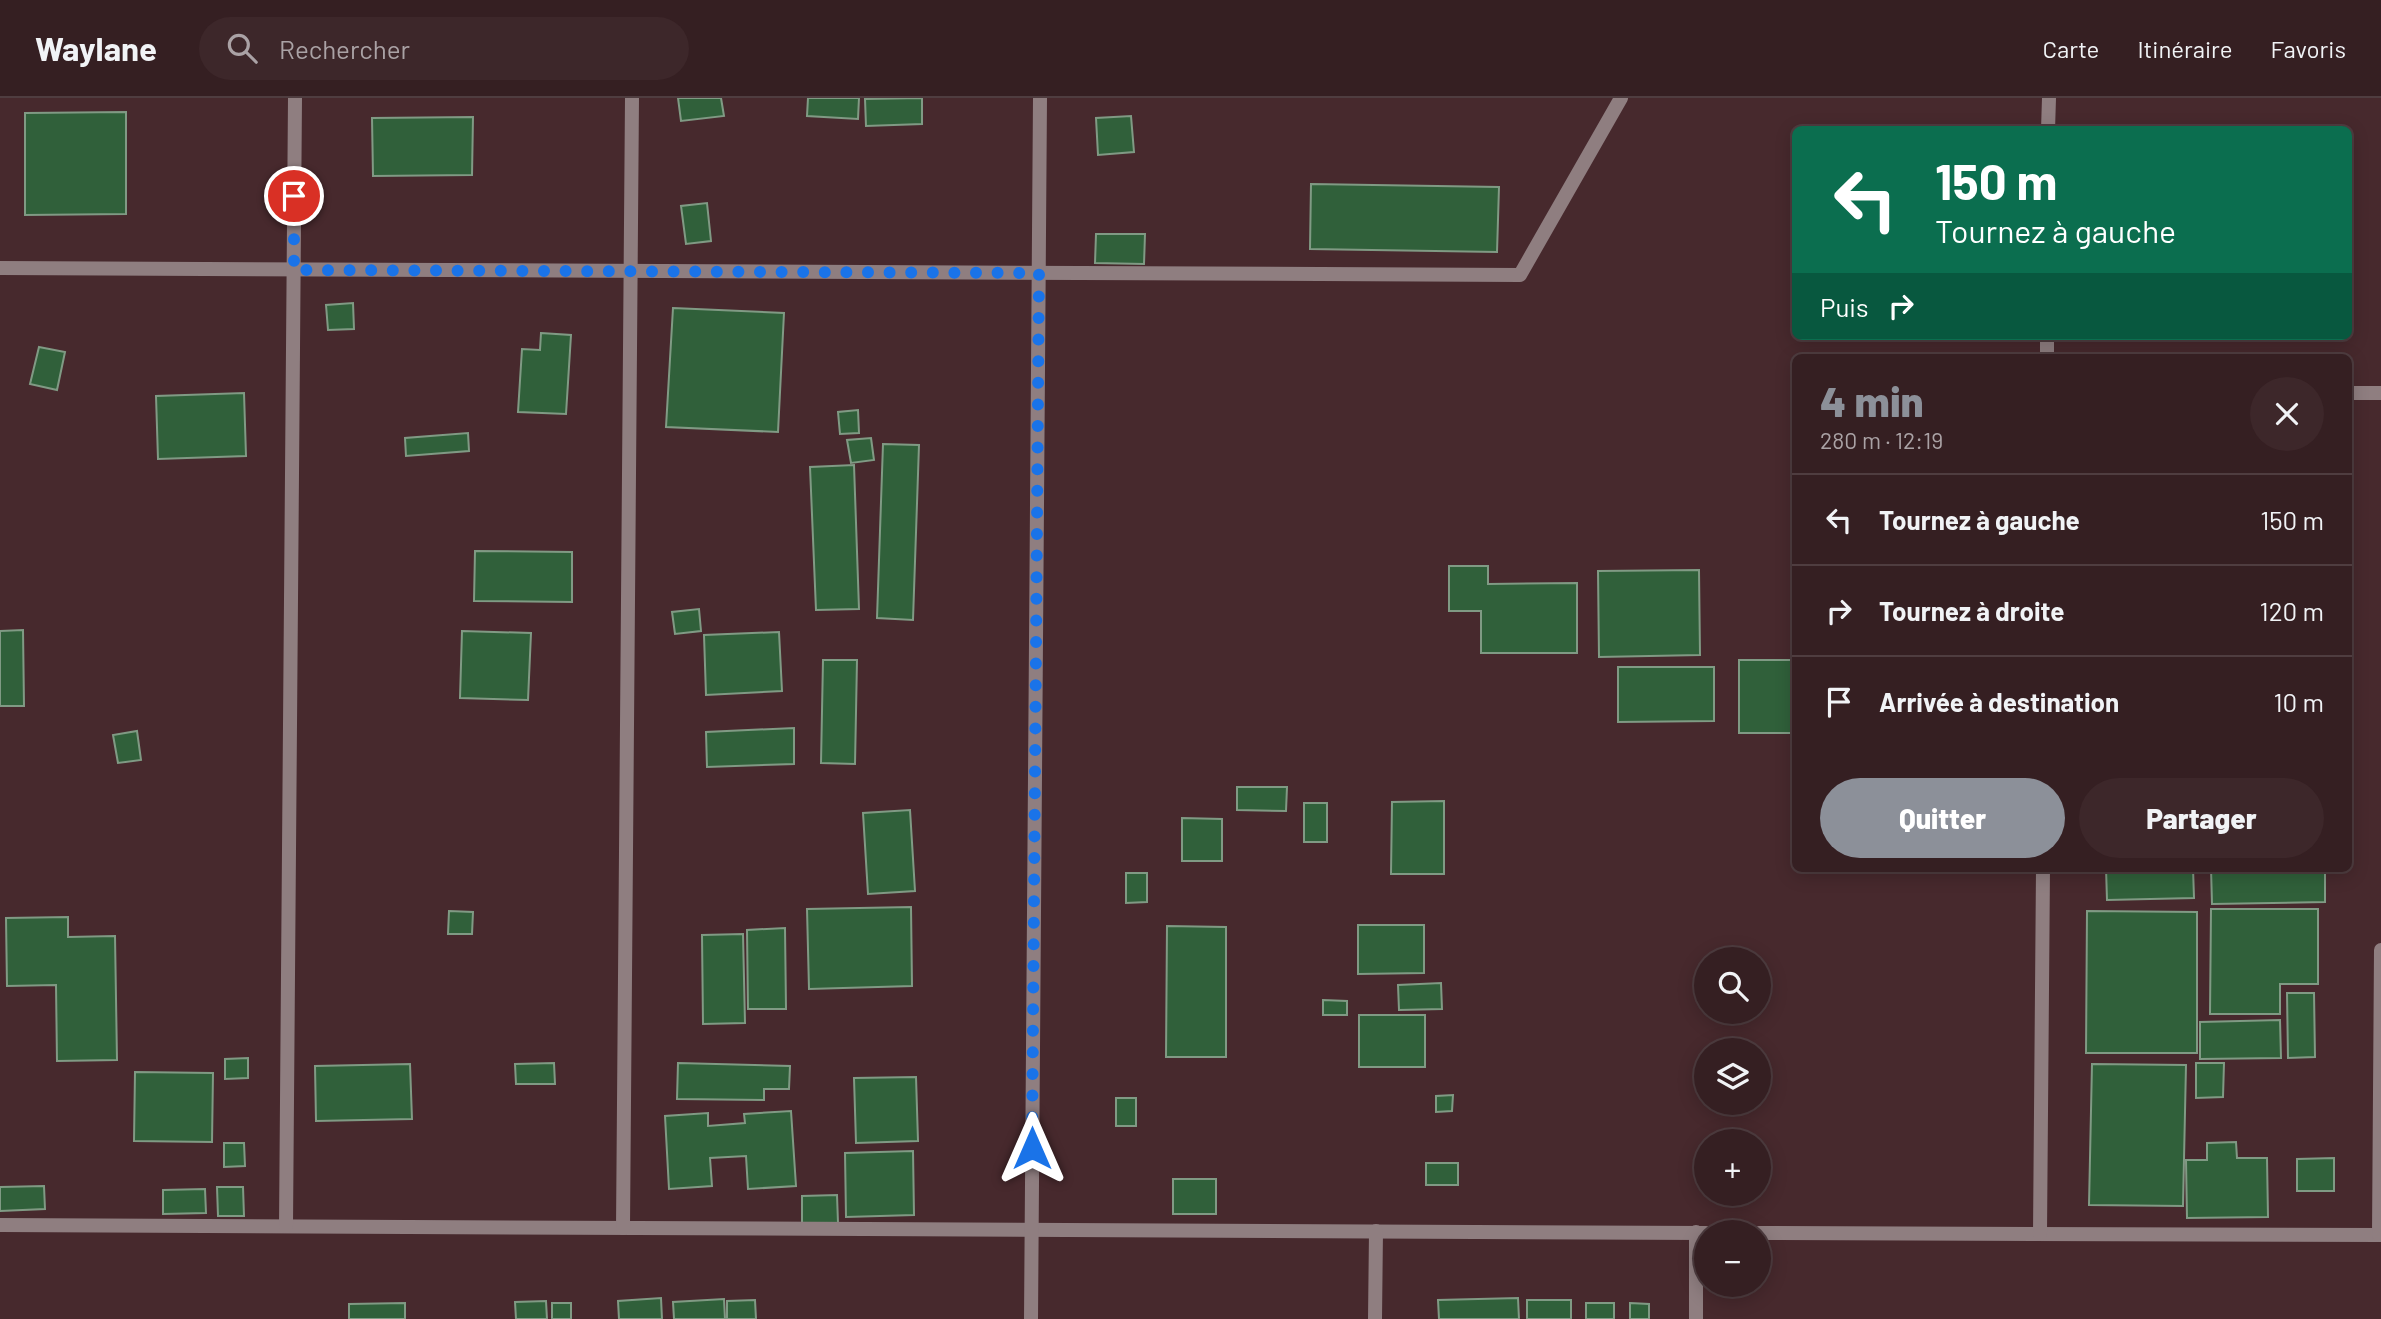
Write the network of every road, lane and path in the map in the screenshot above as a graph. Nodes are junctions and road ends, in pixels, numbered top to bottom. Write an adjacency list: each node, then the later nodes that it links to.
1 (295, 98): 8 (street)
2 (632, 98): 9 (street)
3 (1040, 98): 10 (street)
4 (1621, 98): 10 (street)
5 (2049, 98): 6 (street)
6 (2048, 126)
7 (0, 268): 8 (street)
8 (294, 270): 9 (street); 16 (street)
9 (631, 271): 10 (street); 17 (street)
10 (1039, 273): 18 (street)
11 (2352, 393): 12 (street)
12 (2381, 393)
13 (2043, 872): 22 (street)
14 (2381, 950): 23 (street)
15 (0, 1225): 16 (street)
16 (286, 1226): 17 (street)
17 (623, 1228): 18 (street)
18 (1032, 1230): 19 (street); 25 (street)
19 (1376, 1231): 20 (street); 26 (street)
20 (1694, 1233)
21 (1771, 1233): 22 (street)
22 (2040, 1234): 23 (street)
23 (2380, 1235)
24 (1697, 1297): 27 (street)
25 (1031, 1319)
26 (1375, 1319)
27 (1696, 1319)

